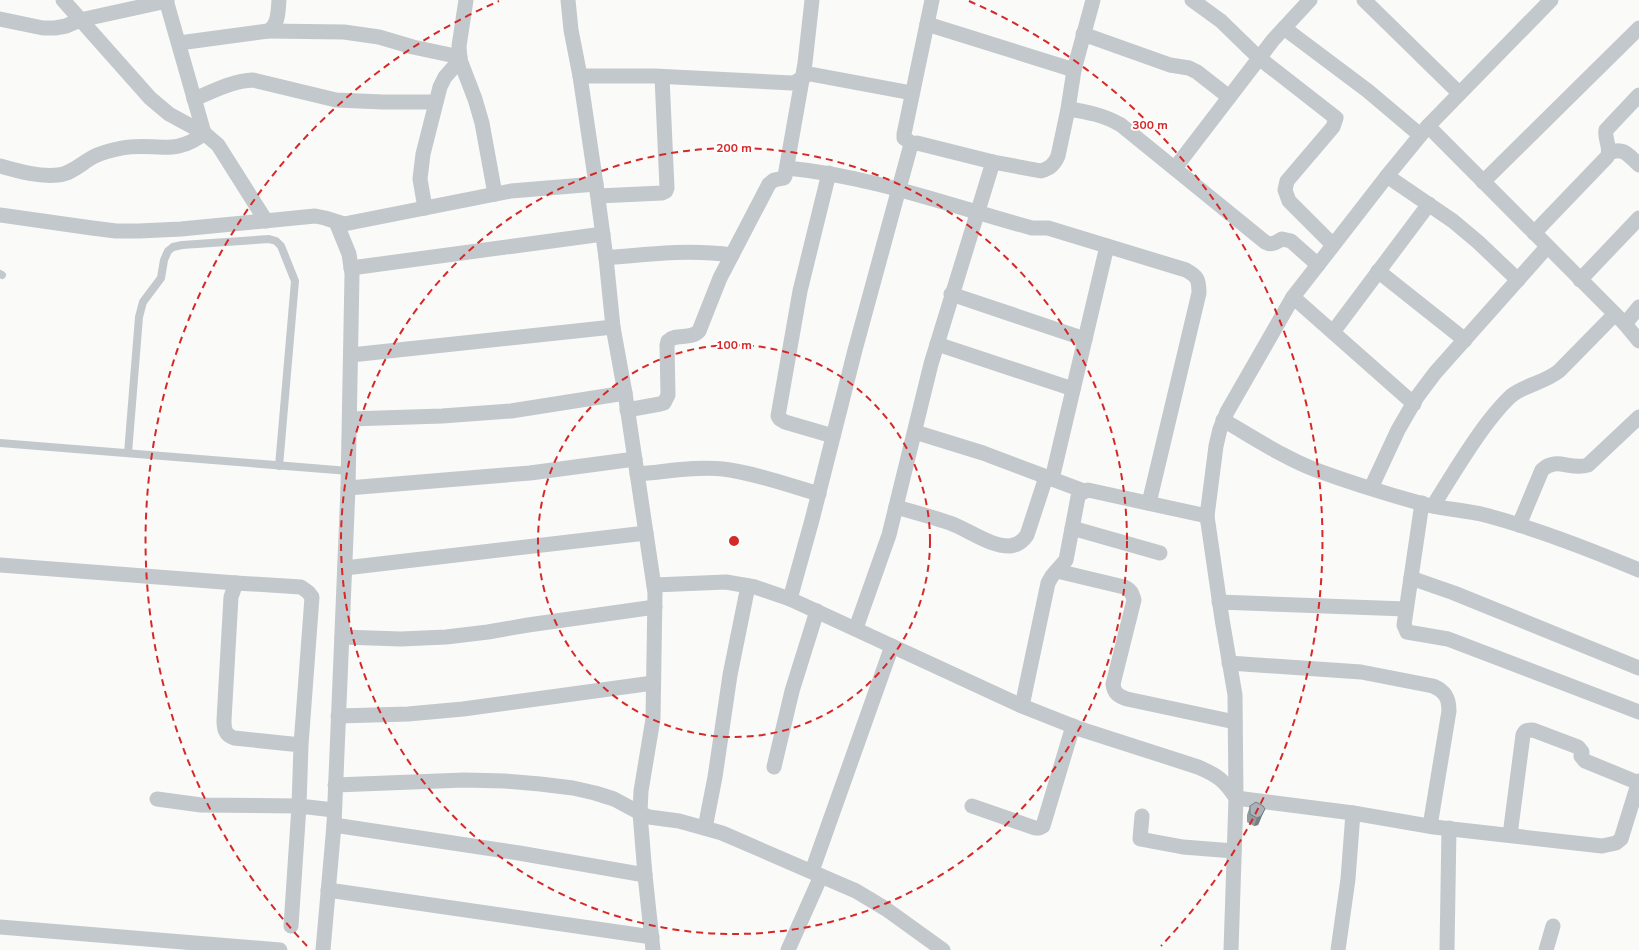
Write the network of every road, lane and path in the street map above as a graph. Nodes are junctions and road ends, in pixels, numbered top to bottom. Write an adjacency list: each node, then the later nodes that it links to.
1 (63, 0): 14 (street)
2 (166, 0): 14 (street); 20 (street)
3 (279, 0): 18 (street)
4 (466, 0): 22 (street)
5 (568, 0): 24 (street)
6 (812, 0): 26 (street)
7 (932, 0): 15 (street)
8 (1093, 0): 19 (street)
9 (1192, 0): 21 (street)
10 (1310, 0): 16 (street)
11 (1364, 0): 28 (street)
12 (1551, 0): 28 (street)
13 (0, 19): 14 (street)
14 (80, 20): 35 (street)
15 (927, 24): 23 (street); 27 (street)
16 (1284, 28): 21 (street); 34 (street)
17 (1639, 28): 45 (street)
18 (268, 31): 20 (street); 22 (street)
19 (1083, 34): 23 (street); 30 (street)
20 (179, 43): 31 (street)
21 (1259, 58): 30 (street); 58 (street)
22 (460, 59): 32 (street); 48 (street)
23 (1074, 70): 33 (street)
24 (580, 76): 25 (street); 47 (street)
25 (662, 76): 26 (street); 47 (street)
26 (802, 77): 27 (street); 41 (street)
27 (912, 93): 36 (street)
28 (1459, 93): 34 (street)
29 (1639, 95): 37 (street)
30 (1229, 97): 42 (street)
31 (194, 99): 32 (street); 35 (street)
32 (436, 102): 50 (street)
33 (1068, 109): 38 (street); 42 (street)
34 (1424, 131): 44 (street); 45 (street)
35 (204, 133): 40 (street); 54 (street)
36 (913, 144): 38 (street); 46 (street)
37 (1609, 153): 39 (street); 56 (street)
38 (992, 162): 51 (street)
39 (1639, 165)
40 (0, 166)
41 (787, 168): 43 (street); 61 (street)
42 (1174, 168): 63 (street)
43 (829, 173): 46 (street); 87 (street)
44 (1387, 176): 49 (street); 58 (street)
45 (1483, 182): 56 (street)
46 (899, 189): 51 (street); 87 (street)
47 (597, 190): 48 (street); 57 (street)
48 (495, 194): 50 (street)
49 (1429, 204): 65 (street); 66 (street)
50 (425, 208): 55 (street)
51 (977, 213): 59 (street); 68 (street)
52 (0, 215): 54 (street)
53 (1639, 218): 67 (street)
54 (266, 221): 55 (street)
55 (336, 222): 64 (street)
56 (1534, 233): 60 (street)
57 (603, 234): 62 (street); 64 (street)
58 (1333, 245): 63 (street)
59 (1107, 246): 74 (street); 99 (street)
60 (1547, 247): 66 (street); 67 (street)
61 (732, 255): 62 (street); 82 (street)
62 (606, 258): 72 (street)
63 (1318, 265): 69 (street)
64 (351, 268): 78 (street)
65 (1378, 272): 73 (street); 75 (street)
66 (1518, 280): 75 (street)
67 (1580, 280): 71 (street)
68 (951, 294): 74 (street); 77 (street)
69 (1293, 297): 73 (street); 85 (street)
70 (1639, 307): 71 (street)
71 (1620, 319): 76 (street); 100 (street)
72 (613, 326): 78 (street); 80 (street)
73 (1333, 332): 81 (street)
74 (1085, 339): 79 (street)
75 (1465, 340): 81 (street)
76 (1639, 341)
77 (937, 344): 79 (street); 86 (street)
78 (351, 355): 84 (street)
79 (1073, 388): 94 (street)
80 (625, 393): 82 (street); 84 (street)
81 (1414, 404): 96 (street)
82 (627, 410): 90 (street)
83 (1639, 417): 103 (street)
84 (350, 419): 92 (street)
85 (1223, 420): 96 (street); 102 (street)
86 (915, 432): 94 (street); 101 (street)
87 (833, 436): 98 (street)
88 (0, 443): 89 (lane)
89 (128, 453): 91 (lane); 91 (lane)
90 (635, 459): 93 (street); 95 (street)
91 (279, 466): 92 (lane)
92 (349, 471): 95 (street)
93 (637, 474): 98 (street); 105 (street)
94 (1049, 478): 97 (street); 101 (street)
95 (348, 488): 108 (street)
96 (1371, 488): 100 (street)
97 (1084, 491): 99 (street); 104 (street)
98 (819, 494): 115 (street)
99 (1149, 503): 102 (street)
100 (1427, 504): 103 (street); 111 (street)
101 (896, 507): 120 (street)
102 (1207, 516): 116 (street)
103 (1519, 525): 109 (street)
104 (1072, 528): 106 (street); 110 (street)
105 (646, 534): 108 (street); 113 (street)
106 (1160, 554)
107 (0, 565): 112 (street)
108 (345, 568): 121 (street)
109 (1639, 570)
110 (1057, 571): 126 (street); 129 (street)
111 (1411, 578): 118 (street); 124 (street)
112 (236, 583): 131 (street); 131 (street)
113 (654, 586): 114 (street); 117 (street)
114 (748, 586): 115 (street); 145 (street)
115 (790, 598): 119 (street)
116 (1219, 602): 118 (street); 123 (street)
117 (655, 607): 121 (street); 125 (street)
118 (1406, 609): 127 (street)
119 (817, 611): 120 (street); 132 (street)
120 (856, 628): 122 (street)
121 (342, 637): 128 (street)
122 (892, 646): 126 (street); 149 (street)
123 (1229, 663): 129 (street); 144 (street)
124 (1639, 668)
125 (653, 683): 128 (street); 140 (street)
126 (1022, 706): 130 (street)
127 (1639, 712)
128 (338, 716): 134 (street)
129 (1235, 722): 135 (street)
130 (1073, 726): 135 (street); 138 (street)
131 (301, 745): 137 (street)
132 (774, 767)
133 (1639, 782): 147 (street); 147 (street)
134 (336, 785): 139 (street); 140 (street)
135 (1236, 798): 141 (street); 148 (street)
136 (157, 799): 137 (street)
137 (299, 806): 139 (street); 152 (street)
138 (972, 806)
139 (334, 810): 143 (street)
140 (640, 813): 145 (street); 150 (street)
141 (1354, 813): 144 (street); 161 (street)
142 (1142, 816): 148 (street)
143 (334, 825): 150 (street); 151 (street)
144 (1430, 826): 146 (street)
145 (705, 828): 149 (street)
146 (1449, 828): 147 (street); 162 (street)
147 (1510, 836)
148 (1234, 851): 160 (street)
149 (817, 873): 158 (street); 159 (street)
150 (644, 875): 155 (street)
151 (328, 890): 155 (street); 157 (street)
152 (291, 926)
153 (1553, 926): 163 (street)
154 (0, 927): 156 (street)
155 (652, 943)
156 (280, 950)
157 (324, 950)
158 (788, 950)
159 (943, 950)
160 (1231, 950)
161 (1338, 950)
162 (1447, 950)
163 (1546, 950)

